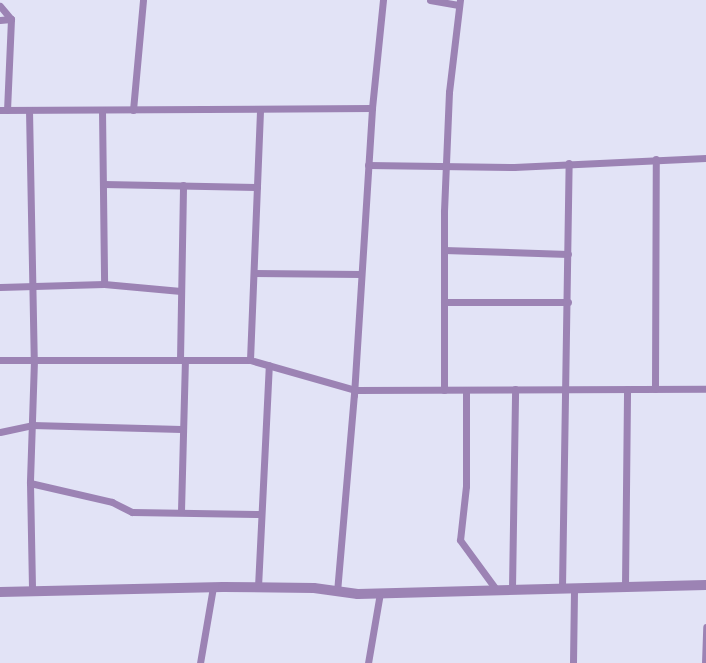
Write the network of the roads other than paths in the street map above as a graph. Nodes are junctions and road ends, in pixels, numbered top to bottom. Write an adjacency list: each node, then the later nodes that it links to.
1 (143, 0): 12 (street)
2 (383, 0): 8 (street)
3 (430, 0): 4 (street)
4 (460, 3): 18 (street)
5 (0, 6): 6 (street)
6 (11, 19): 7 (street); 9 (street)
7 (0, 20)
8 (372, 108): 13 (street); 17 (street)
9 (4, 110): 10 (street)
10 (29, 110): 11 (street); 27 (street)
11 (102, 110): 12 (street); 19 (street)
12 (133, 110): 13 (street)
13 (260, 110): 21 (street)
14 (706, 158): 15 (street)
15 (656, 159): 16 (street); 40 (street)
16 (569, 163): 18 (street); 23 (street)
17 (368, 164): 18 (street); 25 (street)
18 (448, 166): 22 (street)
19 (104, 184): 20 (street); 26 (street)
20 (183, 186): 21 (street); 29 (street)
21 (257, 187): 24 (street)
22 (444, 250): 23 (street); 30 (street)
23 (568, 254): 31 (street)
24 (254, 273): 25 (street); 35 (street)
25 (361, 274): 42 (street)
26 (104, 284): 27 (street); 29 (street)
27 (34, 285): 28 (street); 33 (street)
28 (0, 286)
29 (181, 291): 34 (street)
30 (444, 302): 31 (street); 43 (street)
31 (568, 302): 38 (street)
32 (0, 360): 33 (street)
33 (34, 360): 34 (street); 45 (street)
34 (183, 360): 35 (street); 46 (street)
35 (250, 360): 36 (street)
36 (270, 365): 42 (street); 50 (street)
37 (515, 389): 38 (street); 44 (street); 58 (street)
38 (567, 389): 39 (street); 55 (street)
39 (627, 389): 40 (street); 52 (street)
40 (655, 389): 41 (street)
41 (706, 389)
42 (355, 390): 43 (street); 61 (street)
43 (444, 390): 44 (street)
44 (466, 390): 57 (street)
45 (32, 425): 46 (street); 47 (street); 48 (street)
46 (181, 429): 49 (street)
47 (0, 432)
48 (30, 483): 49 (street); 59 (street)
49 (181, 511): 50 (street)
50 (260, 514): 54 (street)
51 (706, 585): 52 (street)
52 (625, 586): 56 (street)
53 (213, 587): 54 (street); 59 (street); 64 (street)
54 (258, 587): 61 (street)
55 (562, 587): 56 (street); 58 (street)
56 (574, 587): 66 (street)
57 (495, 588): 58 (street); 62 (street)
58 (512, 588)
59 (32, 591): 60 (street)
60 (0, 592)
61 (337, 592): 62 (street)
62 (380, 593): 65 (street)
63 (706, 627): 67 (street)
64 (200, 663)
65 (368, 663)
66 (573, 663)
67 (705, 663)

